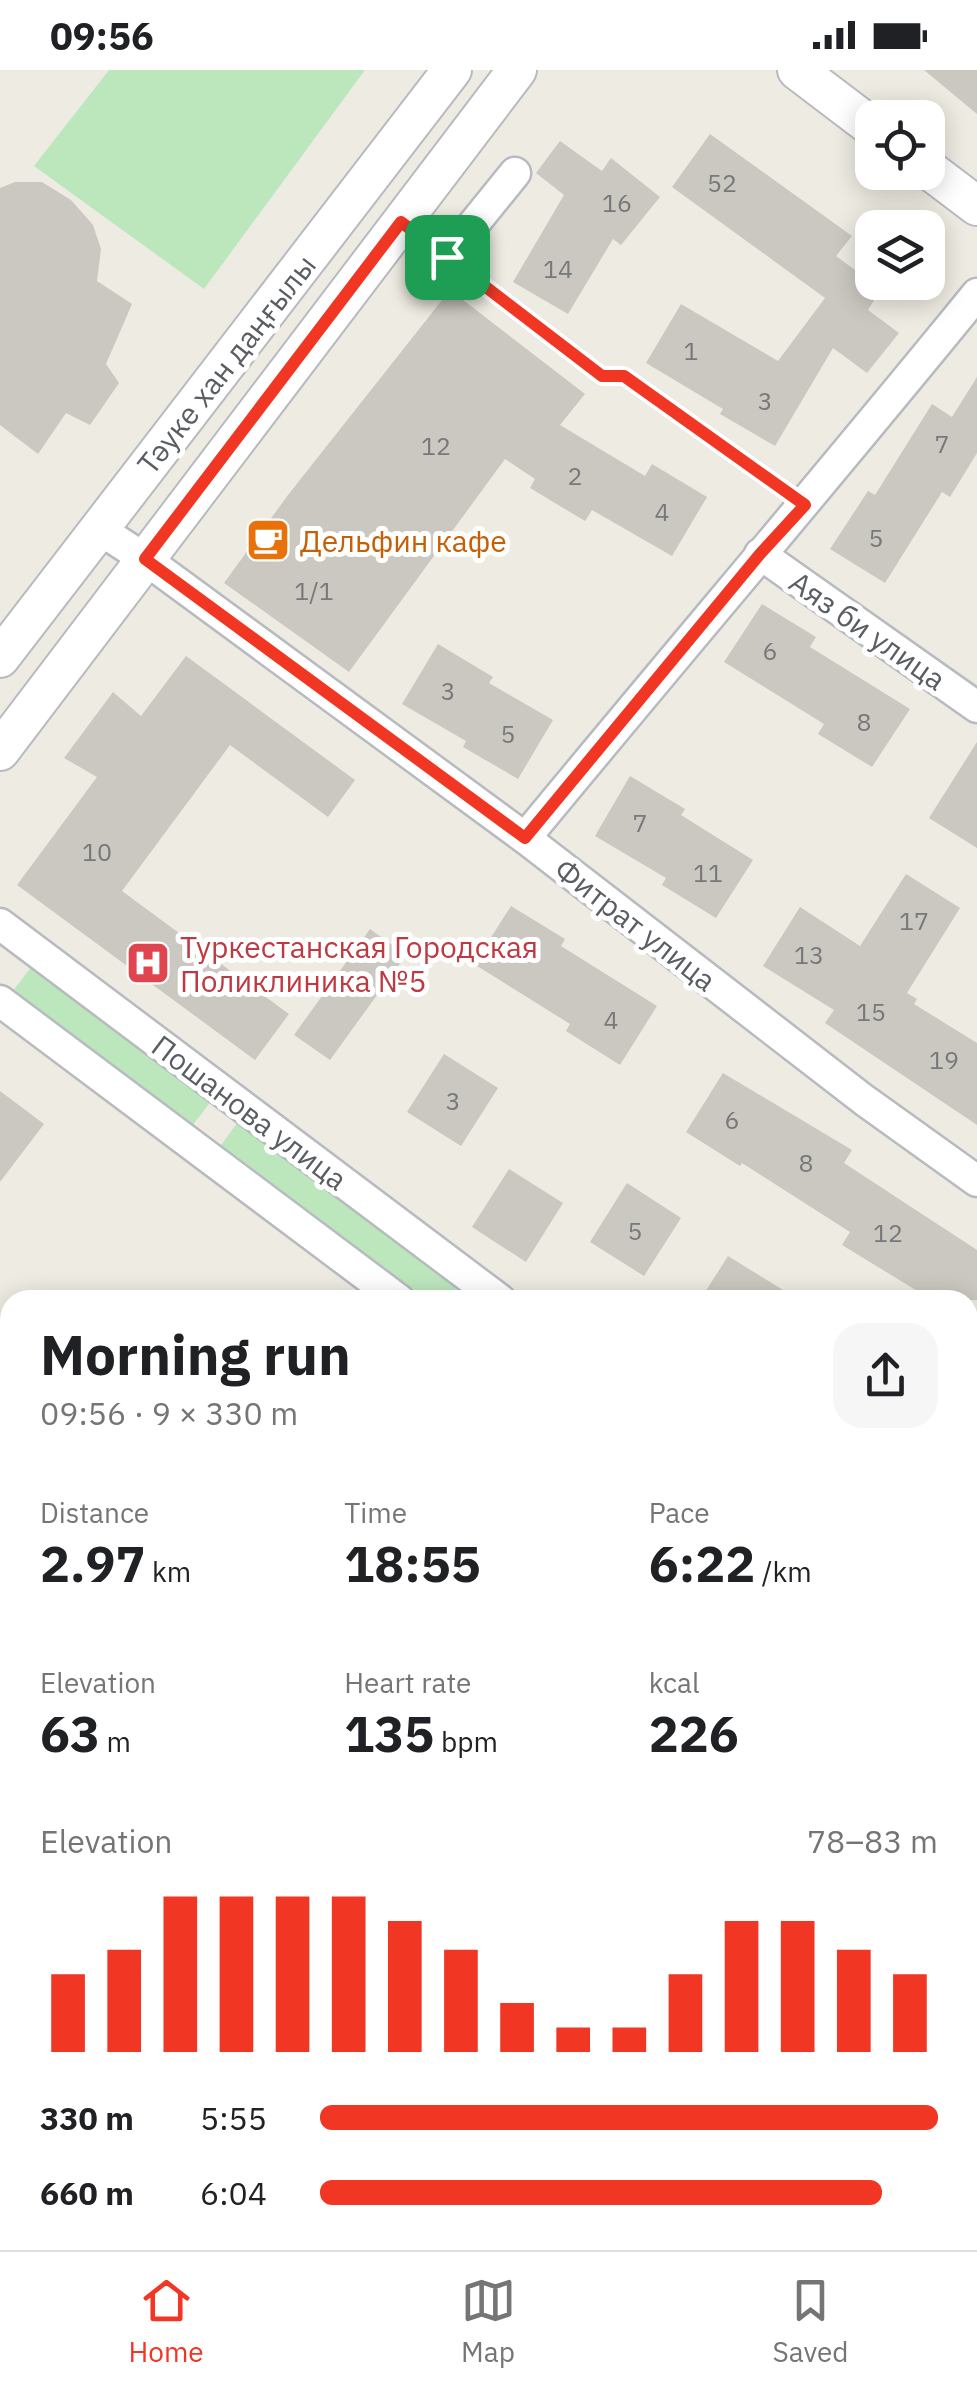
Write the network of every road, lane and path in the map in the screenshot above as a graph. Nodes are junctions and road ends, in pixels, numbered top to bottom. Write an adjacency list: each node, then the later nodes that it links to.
1 (452, 70): 12 (street, Тәуке хан даңғылы)
2 (517, 70): 8 (street, Тәуке хан даңғылы)
3 (797, 70): 4 (street)
4 (855, 114)
5 (516, 172): 9 (street)
6 (945, 182): 7 (street)
7 (977, 206)
8 (401, 222): 9 (lane); 14 (street, Тәуке хан даңғылы)
9 (447, 257): 11 (lane)
10 (977, 294): 11 (street)
11 (805, 505): 13 (street)
12 (99, 529): 14 (street, Фитрат улица); 15 (street, Тәуке хан даңғылы)
13 (760, 554): 16 (street, Аяз би улица); 18 (street)
14 (145, 559): 17 (street, Тәуке хан даңғылы); 18 (street, Фитрат улица)
15 (0, 658)
16 (977, 707)
17 (0, 750)
18 (525, 838): 21 (street, Фитрат улица)
19 (0, 924): 23 (street, Пошанова улица)
20 (0, 1001): 22 (street, Пошанова улица)
21 (977, 1181)
22 (386, 1290)
23 (487, 1290)

